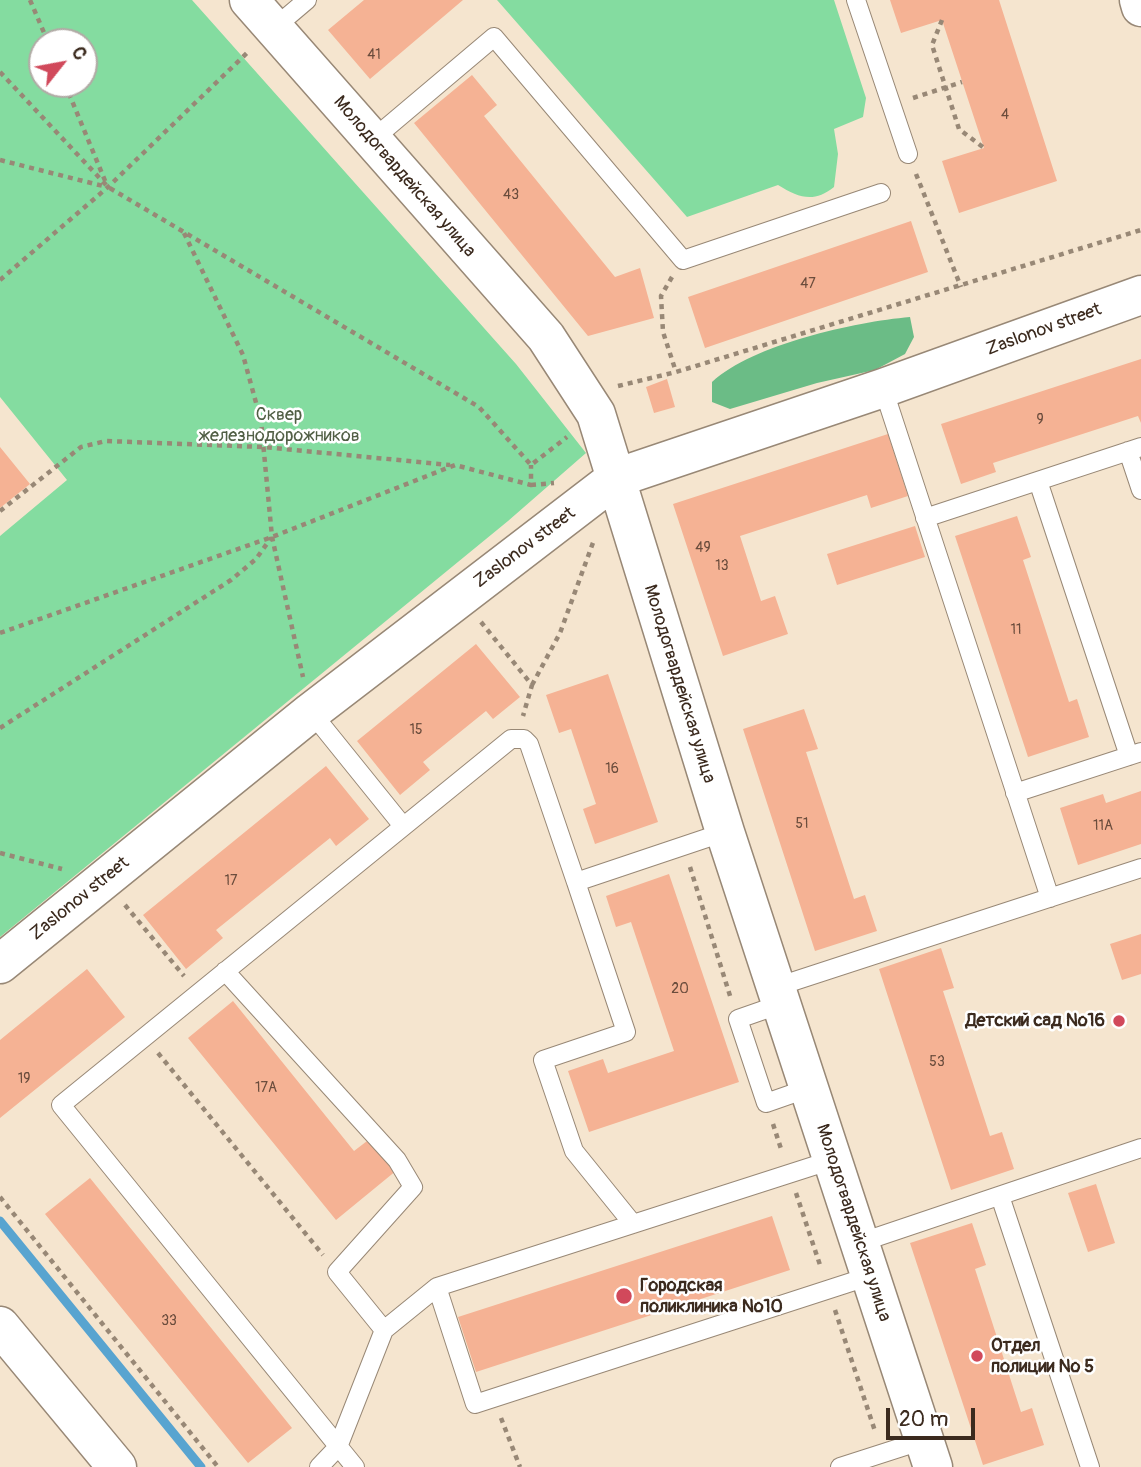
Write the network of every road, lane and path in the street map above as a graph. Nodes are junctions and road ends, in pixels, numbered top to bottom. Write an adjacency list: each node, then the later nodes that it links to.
1 (30, 0): 8 (path)
2 (249, 0): 9 (street, Молодогвардейская улица)
3 (307, 0): 9 (lane)
4 (856, 0): 14 (lane)
5 (1139, 0): 6 (street)
6 (1141, 7)
7 (942, 20): 12 (path)
8 (42, 28)
9 (274, 28): 15 (street, Молодогвардейская улица); 19 (path)
10 (0, 72): 19 (path)
11 (962, 82): 12 (path)
12 (946, 87): 14 (path); 16 (path)
13 (71, 98): 19 (path)
14 (891, 105): 17 (lane)
15 (372, 140): 23 (lane); 29 (street, Молодогвардейская улица)
16 (984, 148)
17 (908, 154): 25 (path)
18 (0, 160): 19 (path)
19 (107, 187): 22 (path); 24 (path)
20 (881, 193): 23 (lane)
21 (1141, 230): 25 (path)
22 (184, 233): 30 (path); 33 (path)
23 (683, 260): 27 (path)
24 (0, 280)
25 (961, 287): 27 (path)
26 (1141, 295): 28 (street, Zaslonov street)
27 (676, 372): 29 (path)
28 (883, 388): 34 (street, Zaslonov street); 38 (lane)
29 (596, 414): 33 (path); 34 (street, Молодогвардейская улица)
30 (263, 447): 32 (path); 37 (path); 40 (path)
31 (1135, 449): 35 (lane); 36 (lane)
32 (455, 465): 33 (path); 40 (path)
33 (531, 465)
34 (616, 478): 41 (street, Zaslonov street); 50 (street, Молодогвардейская улица)
35 (1038, 481): 38 (lane); 47 (lane)
36 (1141, 490)
37 (0, 511)
38 (925, 518): 48 (lane)
39 (597, 530): 43 (path)
40 (272, 537): 42 (path); 44 (path); 45 (path)
41 (461, 597): 43 (path); 44 (street, Zaslonov street)
42 (0, 633)
43 (532, 685): 46 (path)
44 (311, 712): 49 (lane); 54 (street, Zaslonov street)
45 (0, 728)
46 (517, 737): 49 (lane); 55 (lane)
47 (1135, 754): 48 (lane)
48 (1015, 793): 56 (lane)
49 (404, 826): 58 (lane)
50 (725, 832): 51 (lane); 60 (street, Молодогвардейская улица)
51 (683, 846): 55 (lane); 61 (path)
52 (0, 853): 54 (path)
53 (1141, 868): 56 (lane)
54 (104, 880): 57 (street, Zaslonov street); 59 (path)
55 (576, 882): 68 (lane)
56 (1050, 898): 60 (lane)
57 (0, 964)
58 (225, 971): 59 (lane); 70 (lane)
59 (198, 993): 62 (lane)
60 (778, 995): 61 (lane); 63 (street, Молодогвардейская улица)
61 (738, 1019): 63 (lane)
62 (144, 1037): 70 (path); 75 (lane)
63 (809, 1088): 65 (street, Молодогвардейская улица)
64 (1141, 1148): 66 (lane)
65 (832, 1160): 68 (lane); 69 (street, Молодогвардейская улица)
66 (1000, 1196): 69 (lane); 83 (lane)
67 (0, 1197): 78 (path)
68 (633, 1224): 71 (lane)
69 (865, 1260): 74 (lane); 76 (street, Молодогвардейская улица)
70 (337, 1272): 73 (lane)
71 (437, 1287): 73 (lane); 74 (lane)
72 (0, 1326): 77 (street)
73 (384, 1330): 75 (lane)
74 (493, 1398): 81 (path)
75 (338, 1447): 79 (lane); 80 (lane)
76 (929, 1453): 82 (lane)
77 (117, 1467)
78 (218, 1467)
79 (319, 1467)
80 (355, 1467)
81 (520, 1467)
82 (840, 1467)
83 (1090, 1467)

